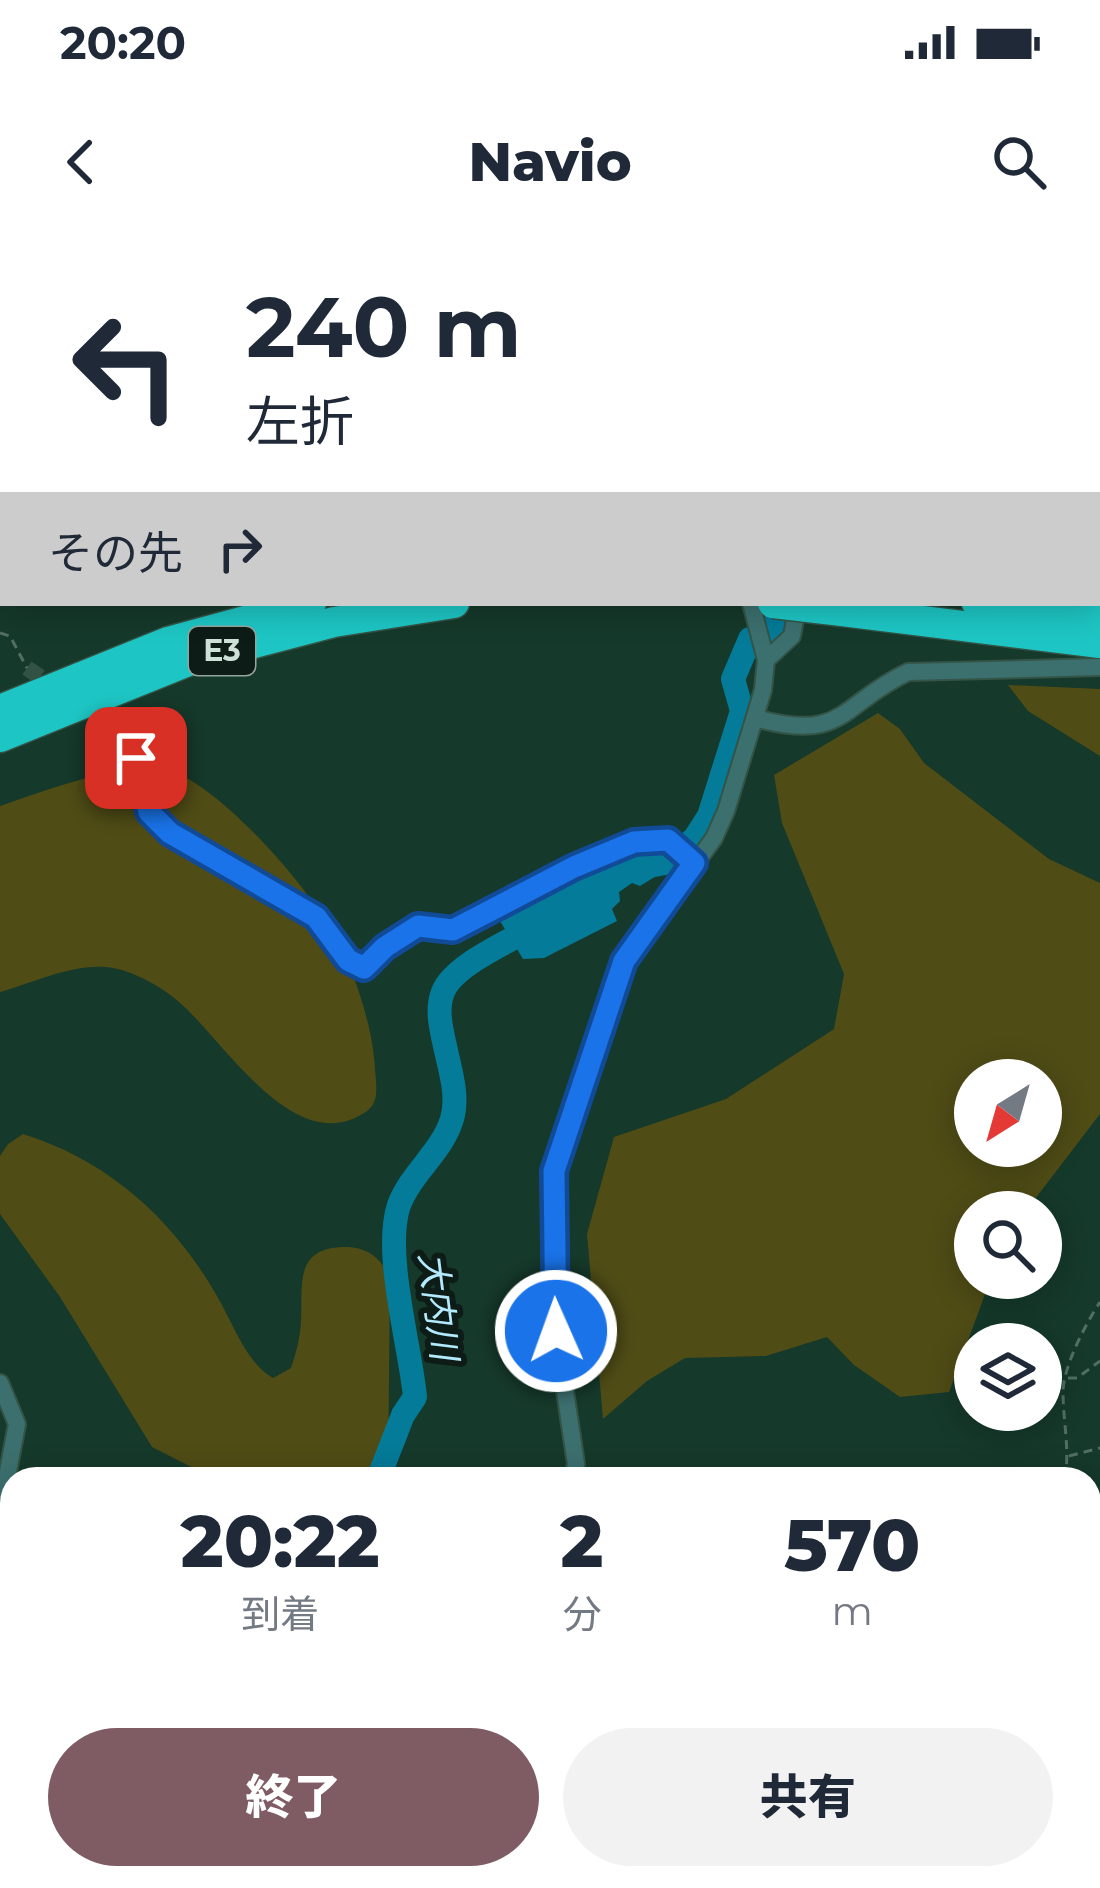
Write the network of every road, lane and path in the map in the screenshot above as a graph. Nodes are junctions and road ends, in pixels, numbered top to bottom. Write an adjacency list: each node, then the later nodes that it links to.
1 (300, 606): 13 (highway, E3)
2 (435, 606): 16 (highway, E3)
3 (752, 606): 10 (street)
4 (797, 606): 10 (street)
5 (802, 606): 9 (highway, bridge)
6 (1008, 606): 7 (highway)
7 (1100, 615)
8 (0, 633): 12 (path)
9 (1100, 643)
10 (766, 660): 14 (street)
11 (1100, 667): 14 (street)
12 (27, 668)
13 (0, 710)
14 (755, 718): 17 (street)
15 (107, 724): 17 (street)
16 (0, 737)
17 (694, 863): 25 (street)
18 (1100, 1302): 20 (path)
19 (1100, 1361): 20 (path)
20 (1066, 1378): 23 (path)
21 (0, 1383): 24 (street)
22 (1100, 1448): 23 (path)
23 (1067, 1456): 26 (path)
24 (9, 1467)
25 (574, 1467)
26 (1066, 1467)

